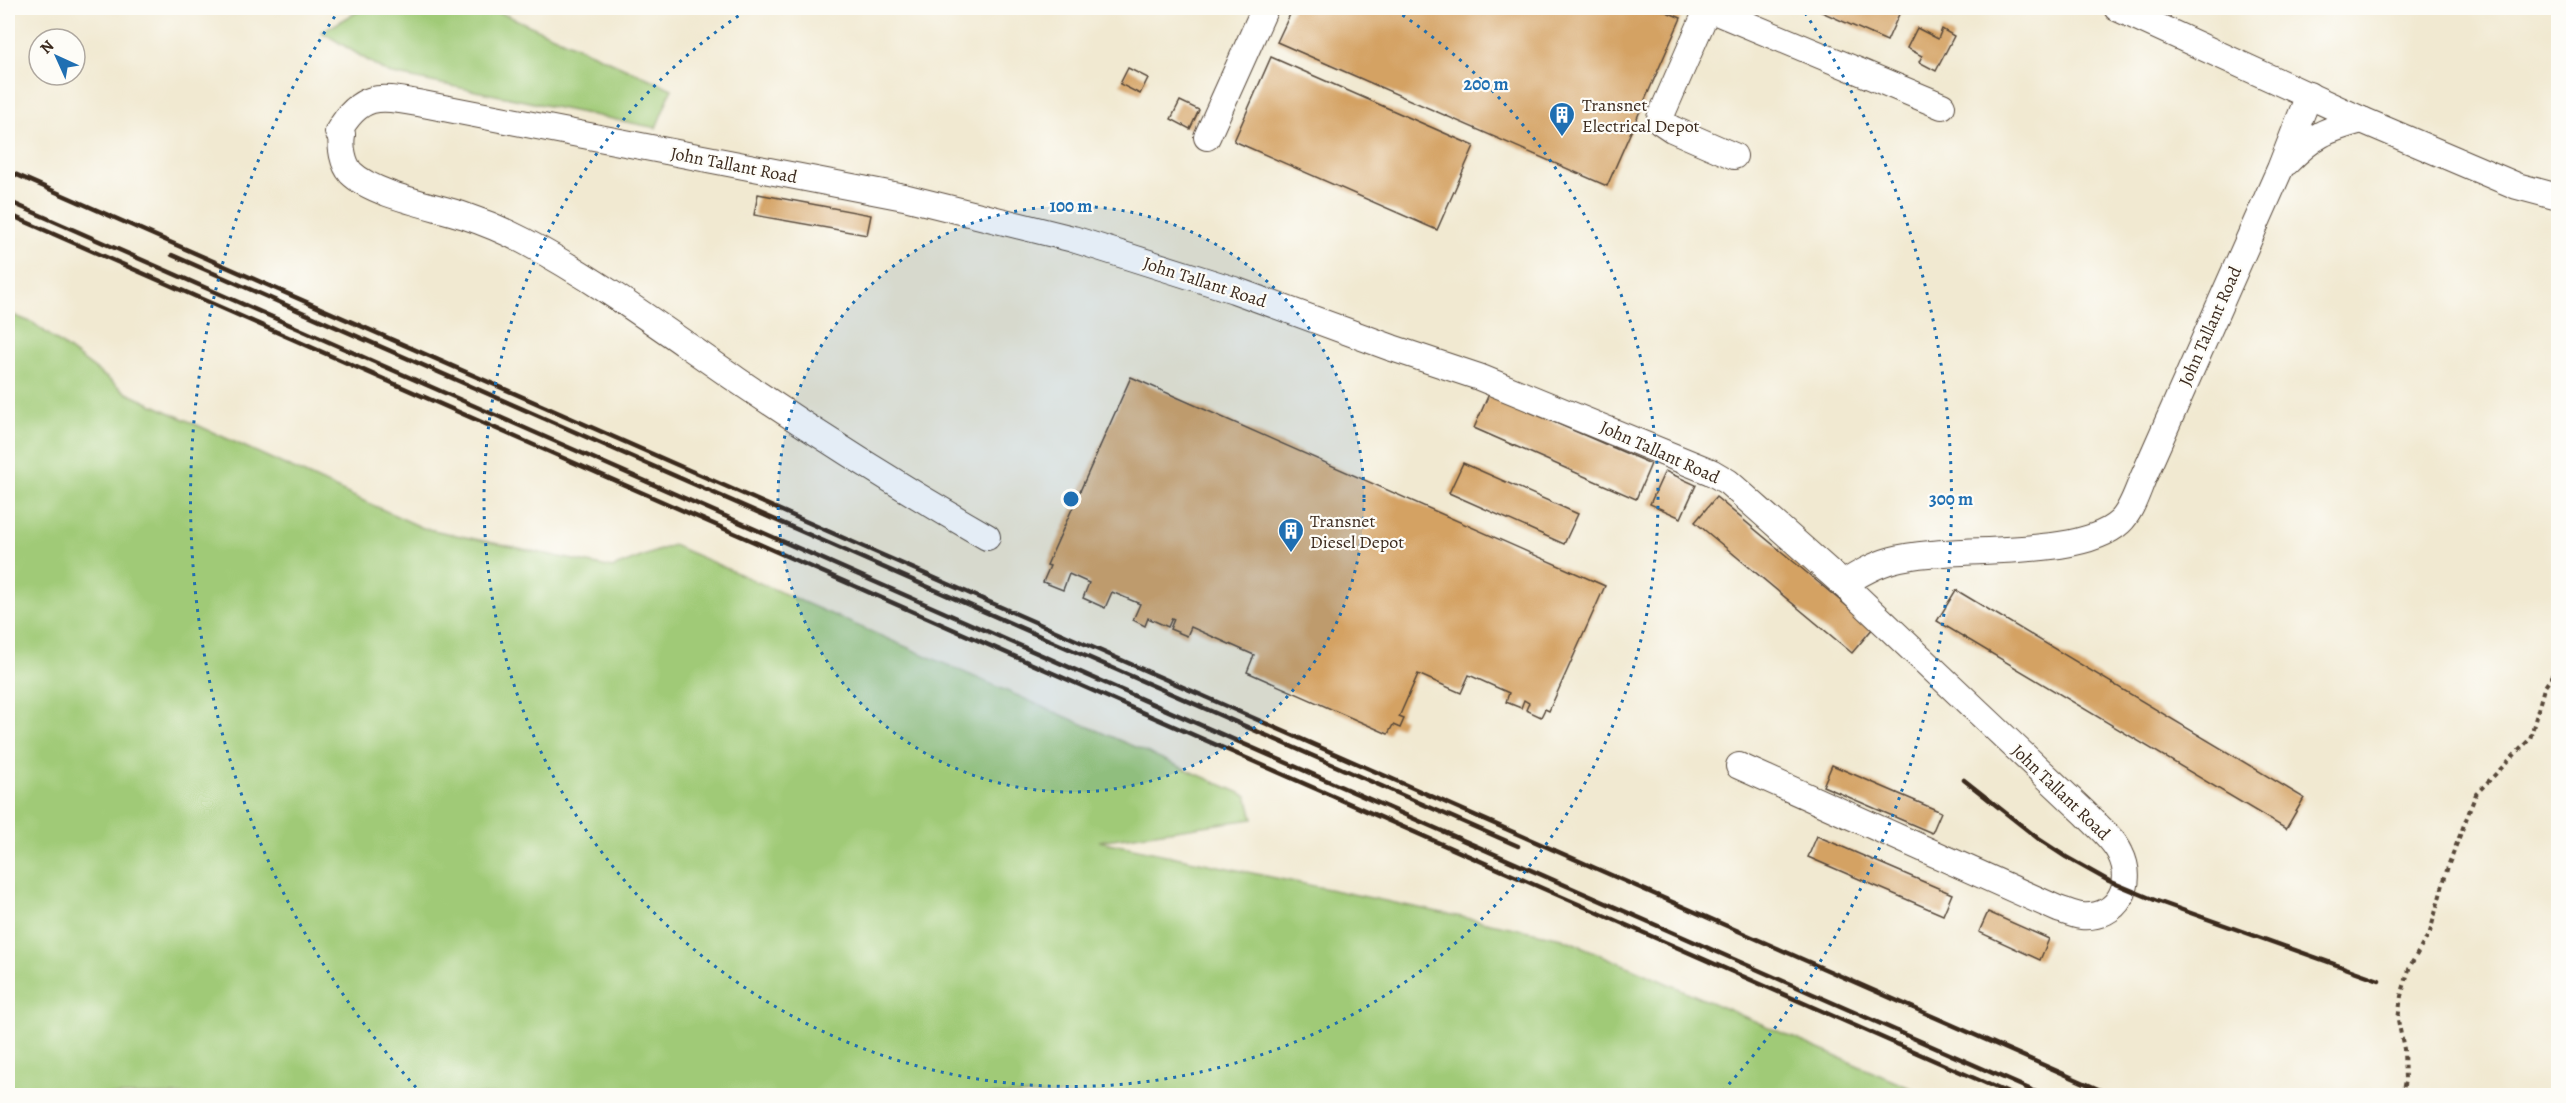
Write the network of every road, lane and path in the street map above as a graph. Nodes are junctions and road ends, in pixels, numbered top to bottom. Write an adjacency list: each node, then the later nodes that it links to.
1 (1265, 8): 7 (lane)
2 (1708, 8): 5 (lane); 8 (lane)
3 (2117, 8): 4 (lane)
4 (2309, 95): 6 (lane); 9 (lane, John Tallant Road)
5 (1942, 106)
6 (2362, 120): 9 (lane); 10 (lane)
7 (1207, 137)
8 (1734, 156)
9 (2280, 169): 12 (lane, John Tallant Road)
10 (2559, 197)
11 (987, 537): 12 (lane, John Tallant Road)
12 (1843, 584): 14 (lane, John Tallant Road)
13 (2559, 668): 15 (path)
14 (1739, 766)
15 (2402, 1095)

